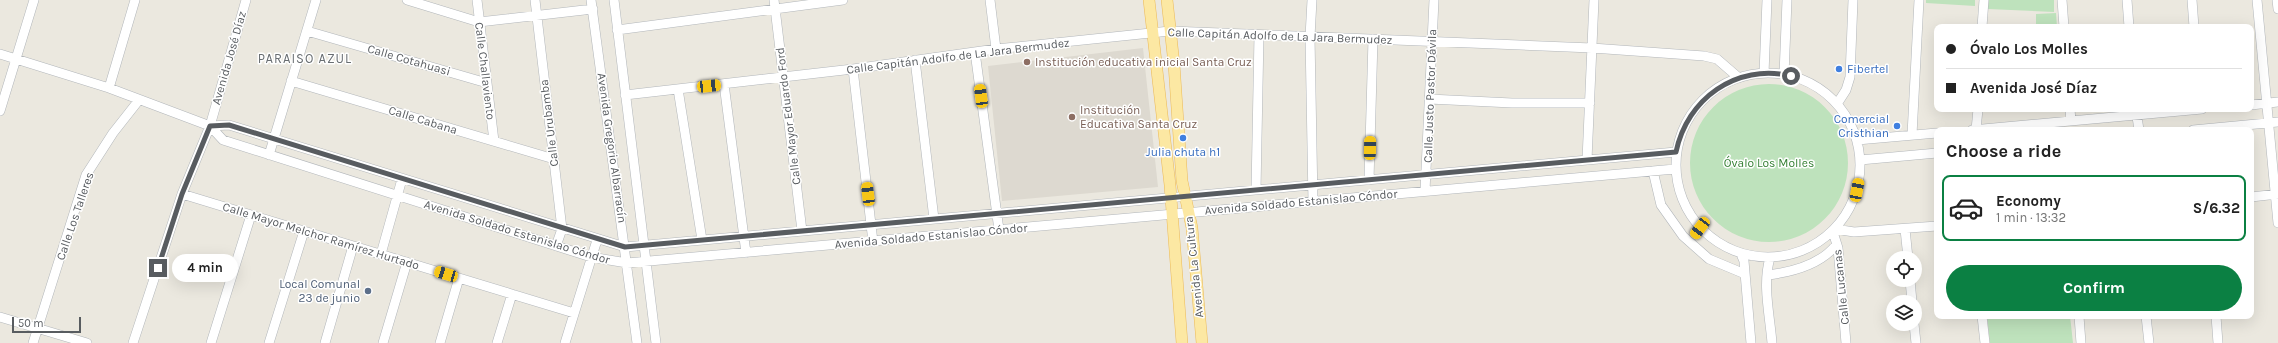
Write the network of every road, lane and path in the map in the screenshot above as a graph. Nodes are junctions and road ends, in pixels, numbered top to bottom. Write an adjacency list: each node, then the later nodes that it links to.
1 (34, 0): 47 (street)
2 (135, 0): 57 (street)
3 (246, 0): 73 (street, Avenida José Díaz)
4 (316, 0): 36 (street)
5 (408, 0): 30 (street)
6 (477, 0): 30 (street, Calle Challaviento)
7 (535, 0): 29 (street, Calle Urubamba)
8 (614, 0): 35 (street, Avenida Gregorio Albarracín)
9 (844, 0): 26 (street)
10 (990, 0): 44 (street)
11 (1149, 0): 38 (main road, Avenida La Cultura)
12 (1167, 0): 37 (main road, Avenida La Cultura)
13 (1312, 0): 40 (street)
14 (1434, 0): 42 (street, Calle Justo Pastor Dávila)
15 (1594, 0): 43 (street)
16 (1767, 0): 50 (street)
17 (1787, 0): 51 (street)
18 (1853, 0): 65 (street)
19 (1919, 0): 79 (street)
20 (1984, 0): 31 (street)
21 (2062, 0): 32 (street)
22 (2127, 0): 33 (street)
23 (2192, 0): 34 (street)
24 (2258, 0): 64 (street)
25 (2277, 0): 28 (street)
26 (774, 4): 35 (street); 52 (street, Calle Mayor Eduardo Ford)
27 (592, 5): 29 (street); 128 (street, Avenida Gregorio Albarracín)
28 (2278, 9)
29 (537, 16): 30 (street); 86 (street, Calle Urubamba)
30 (479, 22): 55 (street, Calle Challaviento)
31 (1982, 24)
32 (2064, 24)
33 (2129, 24)
34 (2194, 24)
35 (618, 30): 59 (street, Avenida Gregorio Albarracín)
36 (307, 31): 54 (street); 55 (street, Calle Cotahuasi)
37 (1170, 31): 38 (street, Calle Capitán Adolfo de La Jara Bermudez); 39 (street, Calle Capitán Adolfo de La Jara Bermudez); 100 (main road, Avenida La Cultura)
38 (1153, 33): 44 (street, Calle Capitán Adolfo de La Jara Bermudez); 102 (main road, Avenida La Cultura)
39 (1259, 35): 40 (street, Calle Capitán Adolfo de La Jara Bermudez); 95 (street)
40 (1310, 37): 41 (street, Calle Capitán Adolfo de La Jara Bermudez); 94 (street)
41 (1373, 39): 42 (street, Calle Capitán Adolfo de La Jara Bermudez); 93 (street)
42 (1432, 42): 43 (street, Calle Capitán Adolfo de La Jara Bermudez); 60 (street, Calle Justo Pastor Dávila)
43 (1592, 48): 53 (street, Calle Capitán Adolfo de La Jara Bermudez); 63 (street)
44 (996, 49): 45 (street, Calle Capitán Adolfo de La Jara Bermudez)
45 (975, 52): 48 (street, Calle Capitán Adolfo de La Jara Bermudez); 105 (street)
46 (0, 54): 47 (street, Avenida Soldado Estanislao Cóndor)
47 (16, 59): 57 (street, Avenida Soldado Estanislao Cóndor); 67 (street)
48 (915, 60): 49 (street, Calle Capitán Adolfo de La Jara Bermudez); 108 (street)
49 (853, 69): 52 (street, Calle Capitán Adolfo de La Jara Bermudez); 110 (street)
50 (1764, 73): 51 (street); 53 (street)
51 (1784, 74): 65 (street)
52 (783, 77): 56 (street, Calle Capitán Adolfo de La Jara Bermudez); 117 (street, Calle Mayor Eduardo Ford)
53 (1739, 78): 83 (street)
54 (292, 81): 80 (street); 82 (street, Calle Cabana)
55 (487, 83): 82 (street, Calle Challaviento)
56 (724, 84): 58 (street, Calle Capitán Adolfo de La Jara Bermudez); 119 (street)
57 (109, 88): 61 (street, Avenida Soldado Estanislao Cóndor)
58 (678, 89): 59 (street, Calle Capitán Adolfo de La Jara Bermudez); 121 (street)
59 (625, 95): 127 (street, Avenida Gregorio Albarracín)
60 (1429, 98): 63 (street); 91 (street, Calle Justo Pastor Dávila)
61 (139, 100): 73 (street, Avenida Soldado Estanislao Cóndor); 148 (street, Calle Los Talleres)
62 (2278, 102): 64 (street)
63 (1590, 103): 87 (street)
64 (2267, 103): 66 (street); 72 (street)
65 (1837, 104): 81 (street)
66 (2254, 105)
67 (0, 110)
68 (1978, 112): 74 (street)
69 (2070, 112): 71 (street)
70 (2136, 112): 71 (street); 76 (street)
71 (2071, 121): 75 (street)
72 (2273, 123): 77 (street); 98 (street)
73 (210, 126): 80 (street, Avenida Soldado Estanislao Cóndor); 85 (street, Avenida Soldado Estanislao Cóndor); 97 (street, Avenida José Díaz)
74 (1976, 127)
75 (2022, 127)
76 (2138, 127)
77 (2227, 127)
78 (1934, 133): 79 (street)
79 (1912, 135): 81 (street)
80 (274, 140): 85 (street); 92 (street, Avenida Soldado Estanislao Cóndor)
81 (1857, 140): 88 (street)
82 (494, 141): 86 (street, Calle Cabana)
83 (1676, 152): 87 (street, Avenida Soldado Estanislao Cóndor); 89 (street)
84 (1934, 153): 88 (street)
85 (269, 155): 99 (street, Avenida Soldado Estanislao Cóndor)
86 (554, 159): 113 (street, Calle Urubamba)
87 (1587, 160): 91 (street, Avenida Soldado Estanislao Cóndor)
88 (1860, 160): 118 (street)
89 (1675, 169): 90 (street, Avenida Soldado Estanislao Cóndor); 112 (street)
90 (1653, 171): 96 (street, Avenida Soldado Estanislao Cóndor); 123 (street)
91 (1426, 174): 93 (street, Avenida Soldado Estanislao Cóndor); 96 (street, Calle Justo Pastor Dávila)
92 (402, 179): 99 (street); 113 (street, Avenida Soldado Estanislao Cóndor)
93 (1369, 180): 94 (street, Avenida Soldado Estanislao Cóndor)
94 (1311, 185): 95 (street, Avenida Soldado Estanislao Cóndor); 103 (street)
95 (1256, 190): 100 (street, Avenida Soldado Estanislao Cóndor)
96 (1425, 191): 103 (street, Avenida Soldado Estanislao Cóndor)
97 (182, 194): 106 (street, Calle Mayor Melchor Ramírez Hurtado); 152 (street, Avenida José Díaz)
98 (2277, 194): 101 (street); 109 (street)
99 (397, 195): 126 (street, Avenida Soldado Estanislao Cóndor); 131 (street)
100 (1186, 196): 102 (street, Avenida Soldado Estanislao Cóndor); 104 (main road, Avenida La Cultura)
101 (2254, 197)
102 (1170, 198): 105 (street, Avenida Soldado Estanislao Cóndor); 107 (main road, Avenida La Cultura)
103 (1313, 202): 104 (street, Avenida Soldado Estanislao Cóndor)
104 (1189, 213): 107 (street, Avenida Soldado Estanislao Cóndor); 163 (main road, Avenida La Cultura)
105 (997, 214): 108 (street, Avenida Soldado Estanislao Cóndor); 115 (street)
106 (251, 215): 116 (street, Calle Mayor Melchor Ramírez Hurtado); 153 (street)
107 (1172, 215): 115 (street, Avenida Soldado Estanislao Cóndor); 162 (main road, Avenida La Cultura)
108 (934, 219): 110 (street, Avenida Soldado Estanislao Cóndor)
109 (2278, 223)
110 (872, 225): 117 (street, Avenida Soldado Estanislao Cóndor); 122 (street)
111 (1934, 226): 114 (street)
112 (1700, 228): 123 (street); 132 (street)
113 (562, 229): 120 (street, Avenida Soldado Estanislao Cóndor); 126 (street, Calle Urubamba)
114 (1905, 229): 118 (street); 129 (street)
115 (999, 230): 122 (street, Avenida Soldado Estanislao Cóndor)
116 (304, 231): 125 (street, Calle Mayor Melchor Ramírez Hurtado); 154 (street)
117 (802, 231): 119 (street, Avenida Soldado Estanislao Cóndor)
118 (1834, 231): 124 (street, Calle Lucanas); 134 (street)
119 (745, 236): 121 (street, Avenida Soldado Estanislao Cóndor); 130 (street)
120 (597, 240): 128 (street, Avenida Soldado Estanislao Cóndor); 133 (street)
121 (702, 240): 127 (street, Avenida Soldado Estanislao Cóndor)
122 (873, 242): 130 (street, Avenida Soldado Estanislao Cóndor)
123 (1689, 242): 138 (street)
124 (1836, 245): 139 (street); 166 (street, Calle Lucanas)
125 (353, 246): 131 (street, Calle Mayor Melchor Ramírez Hurtado); 155 (street)
126 (556, 246): 133 (street, Avenida Soldado Estanislao Cóndor)
127 (643, 246): 128 (street, Avenida Soldado Estanislao Cóndor); 136 (street, Avenida Gregorio Albarracín)
128 (625, 247): 137 (street, Avenida Gregorio Albarracín)
129 (1907, 251)
130 (746, 253): 136 (street, Avenida Soldado Estanislao Cóndor)
131 (381, 254): 135 (street, Calle Mayor Melchor Ramírez Hurtado)
132 (1741, 254): 134 (street); 138 (street)
133 (591, 257): 137 (street, Avenida Soldado Estanislao Cóndor); 142 (street)
134 (1770, 258): 139 (street)
135 (407, 262): 140 (street, Calle Mayor Melchor Ramírez Hurtado); 156 (street)
136 (646, 262): 137 (street, Avenida Soldado Estanislao Cóndor); 161 (street, Avenida Gregorio Albarracín)
137 (627, 263): 160 (street, Avenida Gregorio Albarracín)
138 (1745, 274): 164 (street)
139 (1768, 276): 165 (street)
140 (459, 278): 141 (street, Calle Mayor Melchor Ramírez Hurtado); 157 (street)
141 (512, 294): 142 (street, Calle Mayor Melchor Ramírez Hurtado); 158 (street)
142 (574, 313): 159 (street)
143 (0, 316): 148 (street)
144 (1982, 319): 168 (street)
145 (2079, 319): 169 (street)
146 (2146, 319): 170 (street)
147 (2216, 319): 171 (street)
148 (37, 328): 150 (street, Calle Los Talleres); 151 (street)
149 (1915, 331): 167 (street)
150 (33, 343)
151 (87, 343)
152 (133, 343)
153 (211, 343)
154 (269, 343)
155 (325, 343)
156 (383, 343)
157 (440, 343)
158 (497, 343)
159 (565, 343)
160 (637, 343)
161 (656, 343)
162 (1182, 343)
163 (1202, 343)
164 (1751, 343)
165 (1772, 343)
166 (1846, 343)
167 (1916, 343)
168 (1984, 343)
169 (2081, 343)
170 (2149, 343)
171 (2218, 343)

